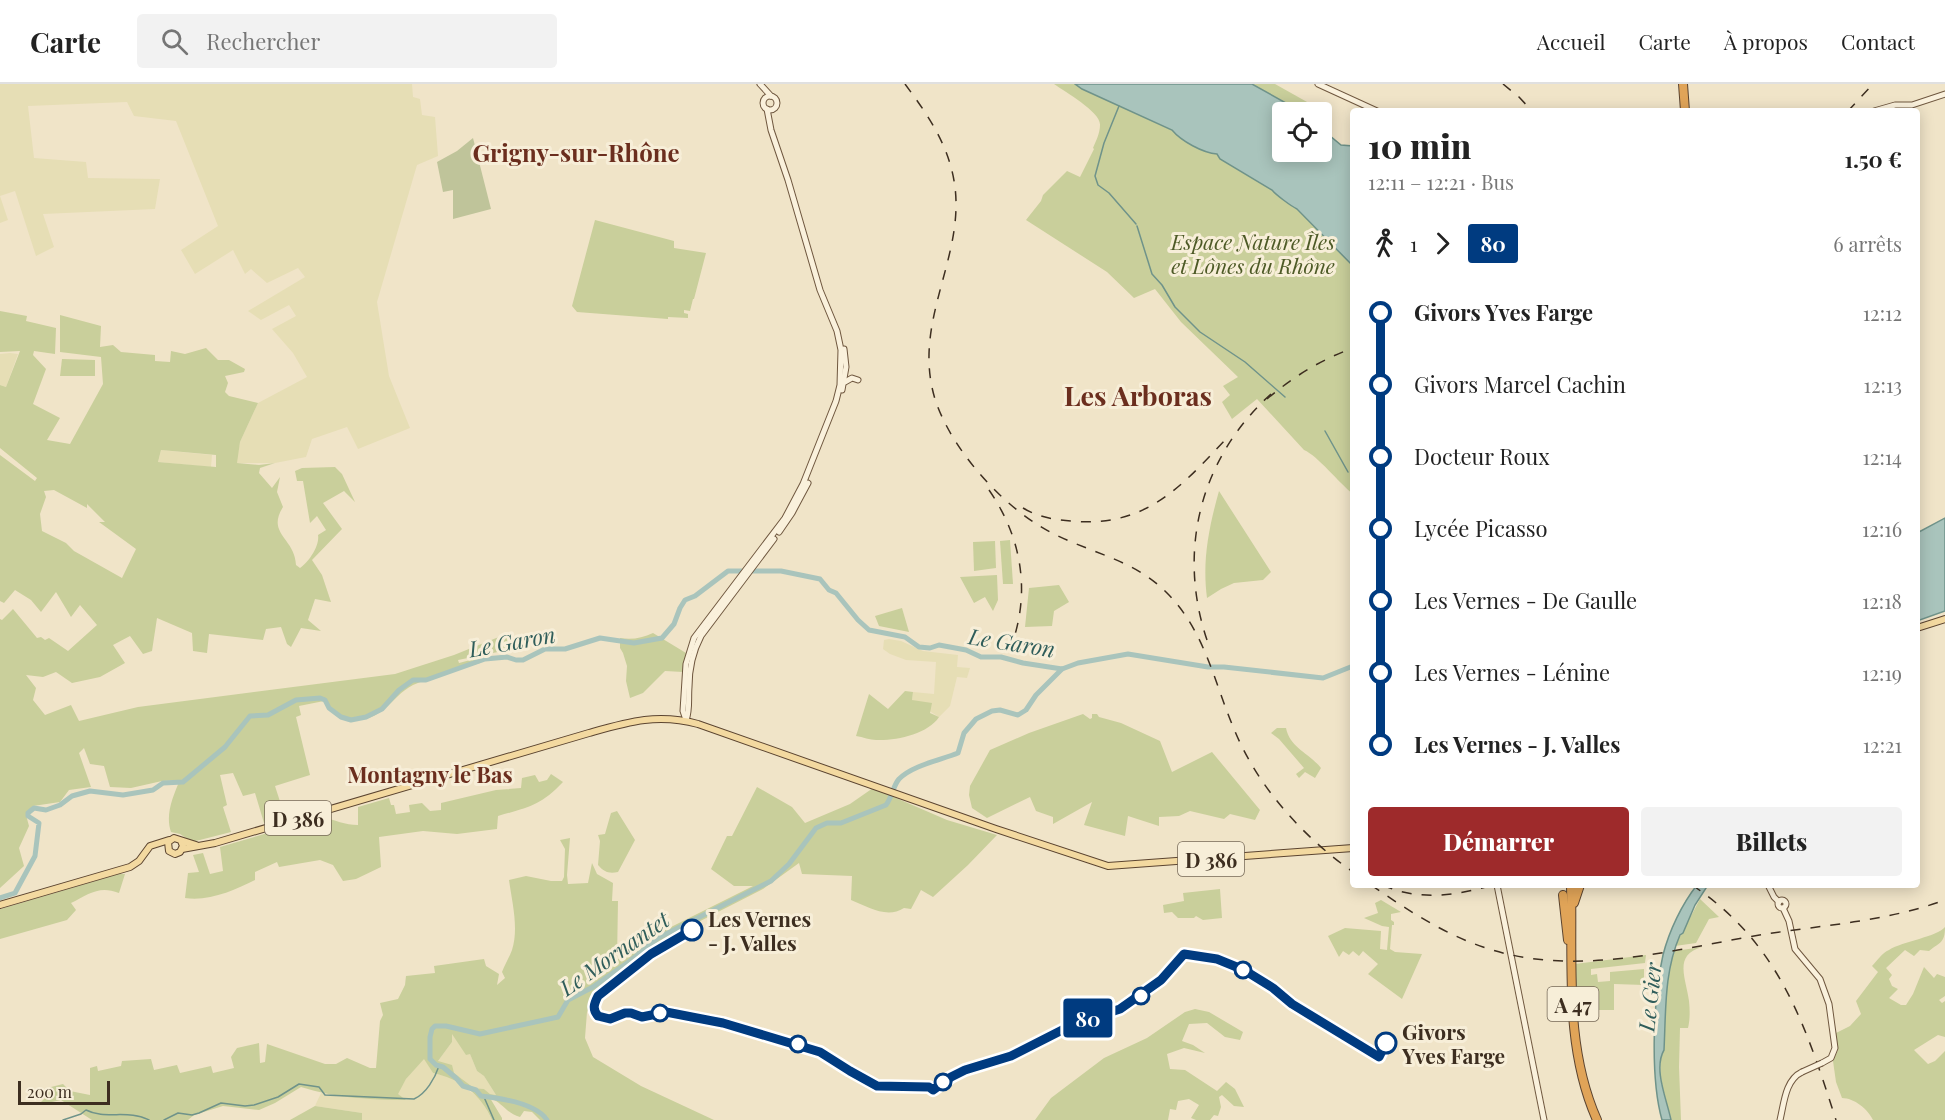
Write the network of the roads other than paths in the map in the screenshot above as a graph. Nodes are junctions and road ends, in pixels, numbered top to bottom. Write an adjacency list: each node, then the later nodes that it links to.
1 (758, 84): 5 (main road)
2 (1318, 84): 6 (main road)
3 (1685, 84): 7 (highway)
4 (1945, 93): 8 (main road)
5 (768, 97): 9 (main road); 9 (main road)
6 (1370, 108)
7 (1687, 108)
8 (1882, 108)
9 (769, 109): 10 (main road)
10 (844, 367): 12 (main road); 13 (main road)
11 (858, 380): 12 (main road)
12 (844, 383): 13 (main road)
13 (753, 565): 16 (main road)
14 (1945, 620): 15 (main road)
15 (1920, 628)
16 (690, 657): 17 (main road); 17 (main road)
17 (686, 703): 18 (main road)
18 (686, 720): 21 (main road, D 386); 22 (main road, D 386)
19 (170, 840): 20 (main road); 23 (main road); 25 (main road)
20 (181, 841): 21 (main road, D 386); 24 (main road)
21 (208, 844): 24 (main road, D 386)
22 (1350, 848)
23 (168, 849): 24 (main road); 25 (main road)
24 (182, 849)
25 (146, 852): 33 (main road)
26 (1498, 888): 36 (main road)
27 (1566, 888): 32 (main road)
28 (1567, 888): 34 (highway, A 47)
29 (1567, 888): 35 (highway, A 47)
30 (1579, 888): 35 (highway)
31 (1769, 888): 39 (main road, bridge)
32 (1563, 896): 34 (highway)
33 (0, 905)
34 (1568, 939): 37 (highway, A 47)
35 (1572, 955): 38 (highway, A 47)
36 (1544, 1120)
37 (1592, 1120)
38 (1597, 1120)
39 (1780, 1120)

